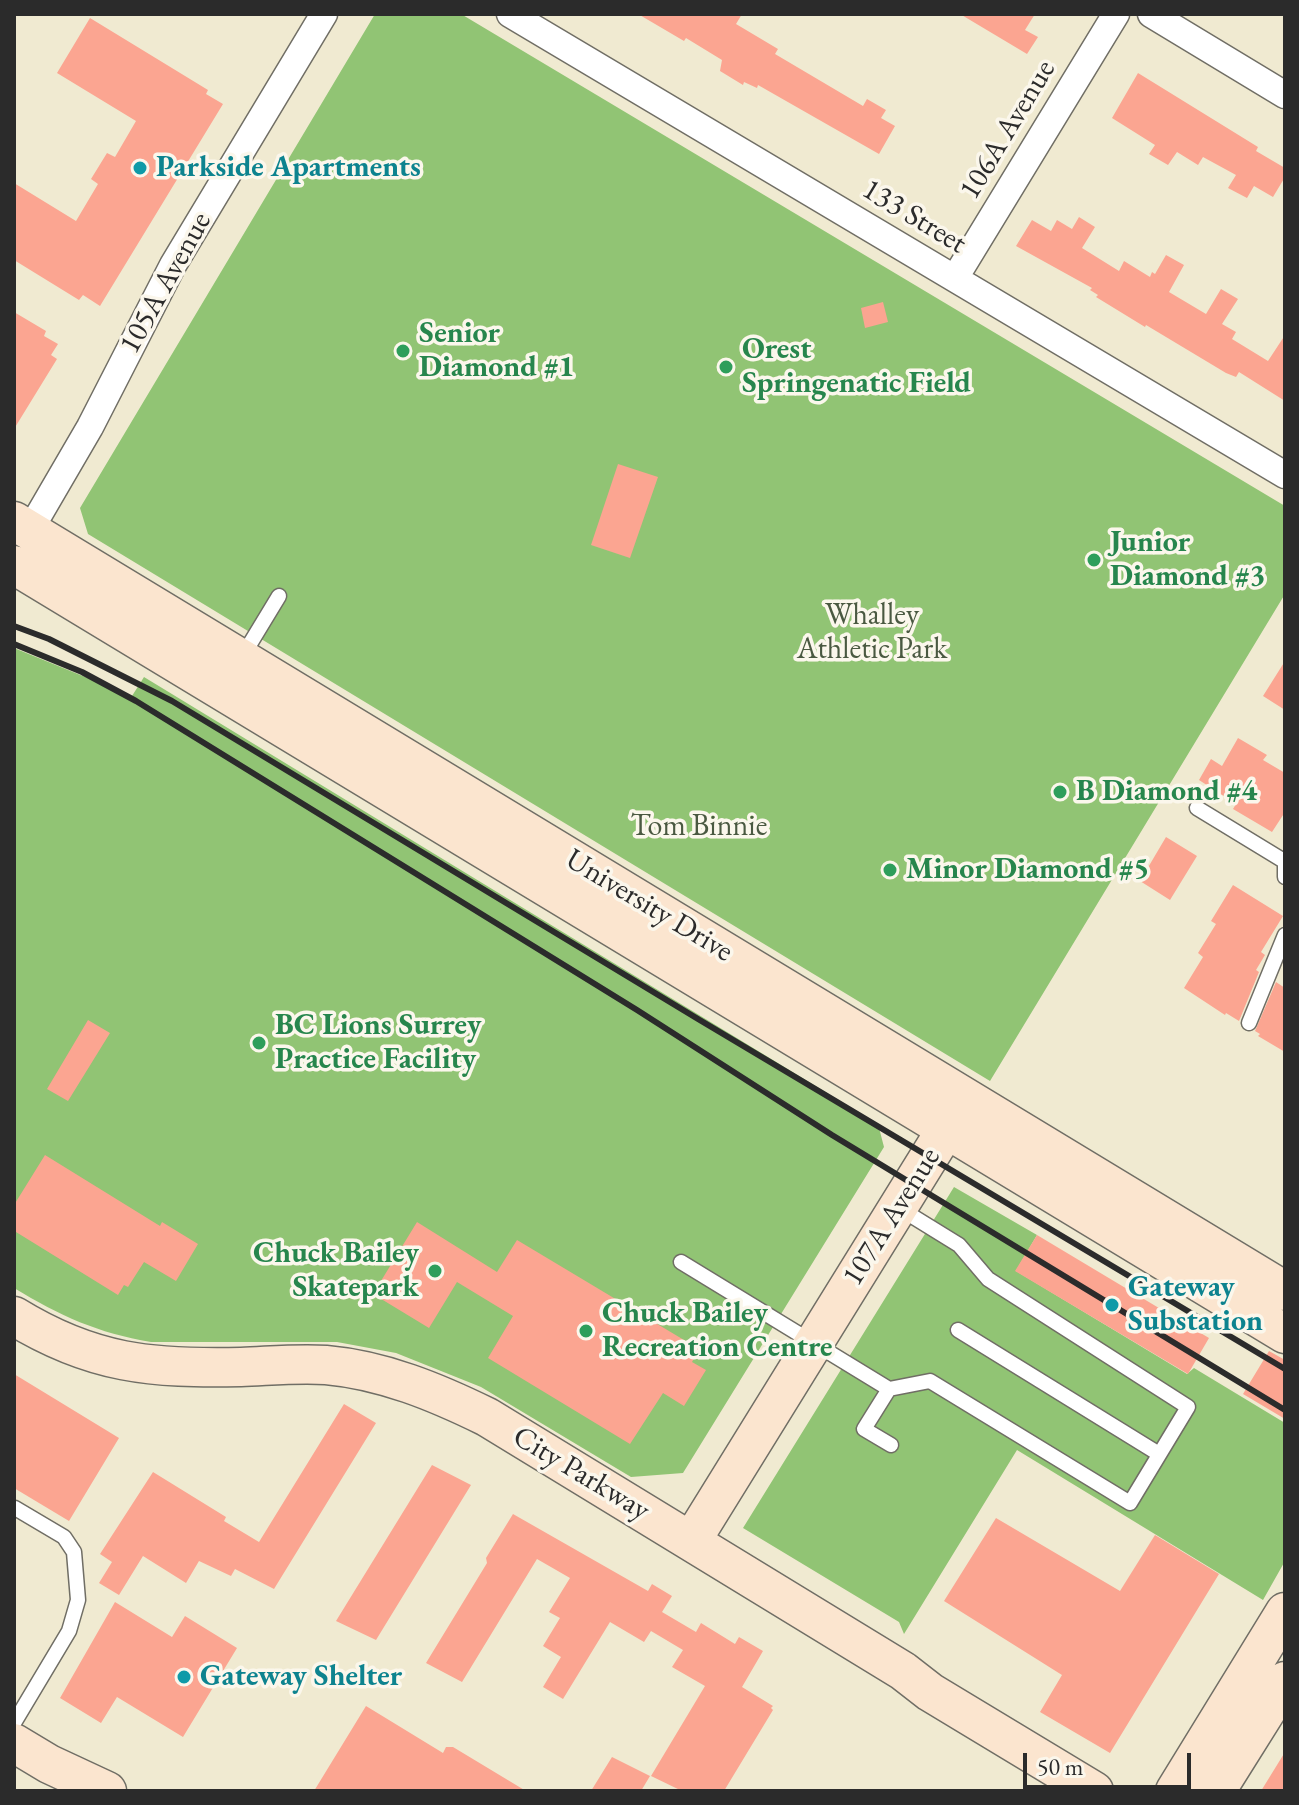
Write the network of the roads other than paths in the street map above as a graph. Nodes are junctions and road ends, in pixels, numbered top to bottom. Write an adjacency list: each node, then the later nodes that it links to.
1 (324, 14): 8 (street, 105A Avenue)
2 (510, 14): 6 (street, 133 Street)
3 (1116, 14): 6 (street, 106A Avenue)
4 (1151, 14): 5 (street)
5 (1285, 95)
6 (955, 278): 7 (street, 133 Street)
7 (1285, 475)
8 (19, 536): 11 (main road, University Drive)
9 (14, 565): 18 (main road, University Drive)
10 (279, 596): 11 (lane)
11 (241, 658): 17 (main road, University Drive)
12 (1197, 808): 13 (lane)
13 (1284, 860): 14 (lane)
14 (1285, 877)
15 (1285, 935): 16 (lane)
16 (1249, 1023)
17 (966, 1097): 18 (main road, 107A Avenue); 21 (main road, University Drive)
18 (946, 1129): 19 (main road, 107A Avenue); 24 (main road, University Drive)
19 (898, 1208): 25 (main road, 107A Avenue); 28 (lane)
20 (681, 1262): 25 (lane)
21 (1285, 1291)
22 (14, 1316): 30 (main road, City Parkway)
23 (958, 1330): 28 (lane)
24 (1285, 1334)
25 (814, 1343): 26 (lane); 30 (main road, 107A Avenue)
26 (889, 1389): 27 (lane); 28 (lane)
27 (891, 1445)
28 (1159, 1454)
29 (15, 1508): 33 (lane)
30 (692, 1540): 36 (main road, City Parkway)
31 (1285, 1612): 37 (main road)
32 (1285, 1681): 38 (main road)
33 (14, 1723)
34 (14, 1743): 35 (main road)
35 (107, 1791)
36 (1094, 1791)
37 (1175, 1791)
38 (1216, 1791)

